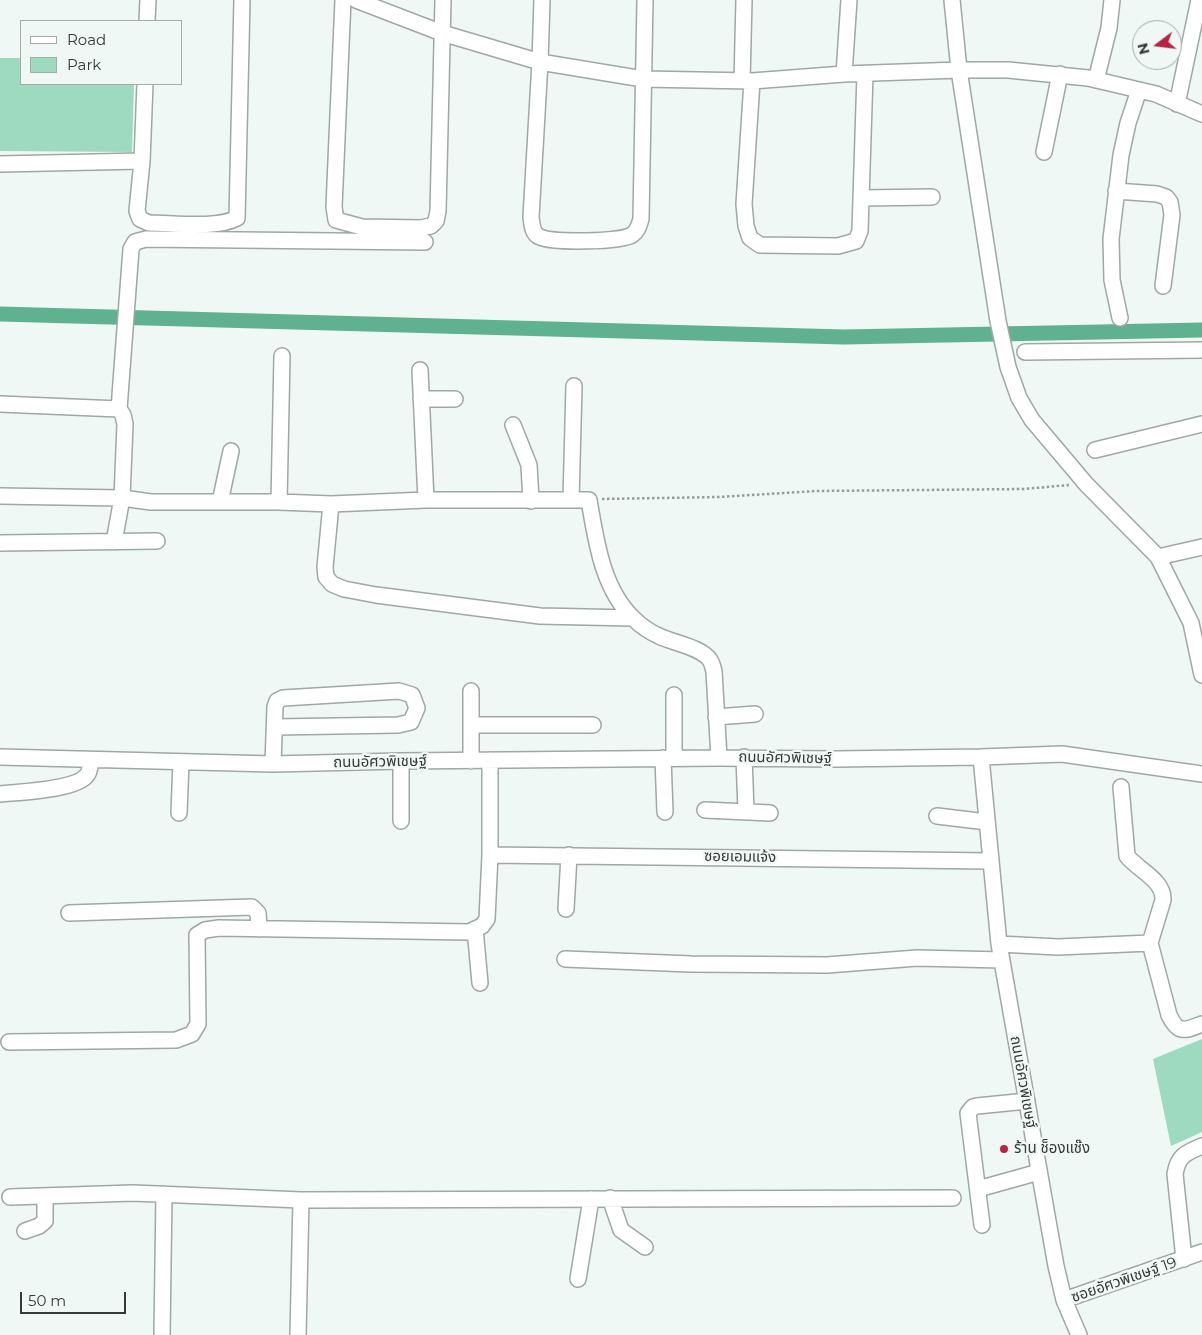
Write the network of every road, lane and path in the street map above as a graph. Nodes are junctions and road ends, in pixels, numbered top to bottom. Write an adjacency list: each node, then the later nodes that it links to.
1 (148, 0): 13 (street)
2 (242, 0): 28 (street)
3 (343, 0): 14 (street)
4 (356, 0): 14 (street)
5 (443, 0): 14 (street)
6 (542, 0): 15 (street)
7 (645, 0): 20 (street)
8 (744, 0): 22 (street)
9 (849, 0): 17 (street)
10 (952, 0): 16 (street)
11 (1112, 0): 21 (street)
12 (1198, 0): 25 (street)
13 (147, 20)
14 (442, 33): 15 (street)
15 (540, 62): 20 (street); 20 (street)
16 (959, 70): 18 (street); 19 (street); 49 (street)
17 (844, 74): 18 (street); 22 (street)
18 (865, 74): 32 (street)
19 (1060, 74): 21 (street); 27 (street)
20 (643, 79): 22 (street)
21 (1096, 80): 24 (street)
22 (747, 81): 32 (street)
23 (145, 85): 28 (street)
24 (1139, 90): 25 (street); 30 (street)
25 (1177, 104): 26 (street)
26 (1202, 114)
27 (1044, 152)
28 (142, 162): 29 (street)
29 (0, 164)
30 (1116, 191): 34 (street); 35 (street)
31 (932, 196): 32 (street)
32 (862, 198)
33 (425, 242): 44 (street)
34 (1163, 286)
35 (1120, 318)
36 (1202, 350): 37 (street)
37 (1025, 352)
38 (282, 356): 57 (street)
39 (420, 370): 41 (street)
40 (574, 386): 53 (street)
41 (421, 399): 42 (street); 52 (street)
42 (455, 399)
43 (0, 404): 44 (street)
44 (119, 410): 51 (street)
45 (1202, 424): 47 (street)
46 (513, 425): 55 (street)
47 (1094, 450)
48 (231, 451): 56 (street)
49 (1086, 484): 54 (path); 63 (street)
50 (0, 496): 51 (street)
51 (122, 498): 56 (street); 60 (street)
52 (426, 500): 55 (street); 58 (street)
53 (571, 500): 54 (street); 55 (street)
54 (589, 500): 64 (street)
55 (531, 501)
56 (220, 502): 57 (street)
57 (279, 502): 58 (street)
58 (331, 504): 64 (street)
59 (157, 541): 60 (street)
60 (114, 542): 61 (street)
61 (0, 543)
62 (1202, 547): 63 (street)
63 (1158, 557): 65 (street)
64 (632, 618): 69 (street)
65 (1202, 675)
66 (471, 692): 70 (street)
67 (674, 695): 76 (street)
68 (755, 714): 69 (street)
69 (716, 717): 77 (street)
70 (471, 725): 71 (street); 81 (street)
71 (593, 725)
72 (275, 728): 72 (street); 83 (street)
73 (0, 757): 78 (street, ถนนอัศวพิเชษฐ์)
74 (744, 757): 75 (street, ถนนอัศวพิเชษฐ์); 77 (street, ถนนอัศวพิเชษฐ์); 88 (street)
75 (982, 757): 84 (street); 94 (street, ถนนอัศวพิเชษฐ์)
76 (669, 758): 77 (street, ถนนอัศวพิเชษฐ์); 79 (street, ถนนอัศวพิเชษฐ์); 89 (street)
77 (719, 758)
78 (91, 760): 82 (street, ถนนอัศวพิเชษฐ์); 86 (street)
79 (490, 760): 81 (street, ถนนอัศวพิเชษฐ์); 95 (street)
80 (401, 761): 81 (street, ถนนอัศวพิเชษฐ์); 83 (street, ถนนอัศวพิเชษฐ์); 93 (street)
81 (471, 761)
82 (181, 762): 83 (street, ถนนอัศวพิเชษฐ์); 90 (street)
83 (273, 764)
84 (1202, 774)
85 (1121, 787): 102 (street)
86 (0, 794)
87 (705, 810): 88 (street)
88 (746, 811): 91 (street)
89 (665, 812)
90 (180, 813)
91 (770, 813)
92 (937, 816): 94 (street)
93 (401, 820)
94 (987, 822): 97 (street, ถนนอัศวพิเชษฐ์)
95 (490, 855): 96 (street, ซอยเอมแจ้ง); 101 (street)
96 (570, 855): 97 (street, ซอยเอมแจ้ง); 98 (street)
97 (990, 861): 103 (street, ถนนอัศวพิเชษฐ์)
98 (566, 909)
99 (69, 913): 100 (street)
100 (259, 929): 101 (street); 108 (street)
101 (475, 930): 106 (street)
102 (1150, 943): 103 (street); 107 (street)
103 (999, 944): 105 (street, ถนนอัศวพิเชษฐ์)
104 (565, 958): 105 (street)
105 (1002, 960): 109 (street, ถนนอัศวพิเชษฐ์)
106 (480, 983)
107 (1202, 1024)
108 (9, 1042)
109 (1027, 1101): 111 (street, ถนนอัศวพิเชษฐ์); 112 (street)
110 (1202, 1146): 124 (street, ซอยอัศวพิเชษฐ์ 19)
111 (1038, 1172): 112 (street); 126 (street, ถนนอัศวพิเชษฐ์)
112 (978, 1189): 120 (street)
113 (164, 1194): 114 (street); 119 (street); 127 (street)
114 (45, 1196): 115 (street); 121 (street)
115 (10, 1197)
116 (610, 1198): 117 (street); 118 (street); 122 (street)
117 (953, 1198)
118 (591, 1199): 119 (street); 125 (street)
119 (301, 1200): 128 (street)
120 (982, 1225)
121 (25, 1231)
122 (645, 1247)
123 (1202, 1252): 124 (street, ซอยอัศวพิเชษฐ์ 19)
124 (1184, 1259): 126 (street, ซอยอัศวพิเชษฐ์ 19)
125 (578, 1279)
126 (1064, 1300): 129 (street, ถนนอัศวพิเชษฐ์)
127 (162, 1335)
128 (298, 1335)
129 (1079, 1335)

